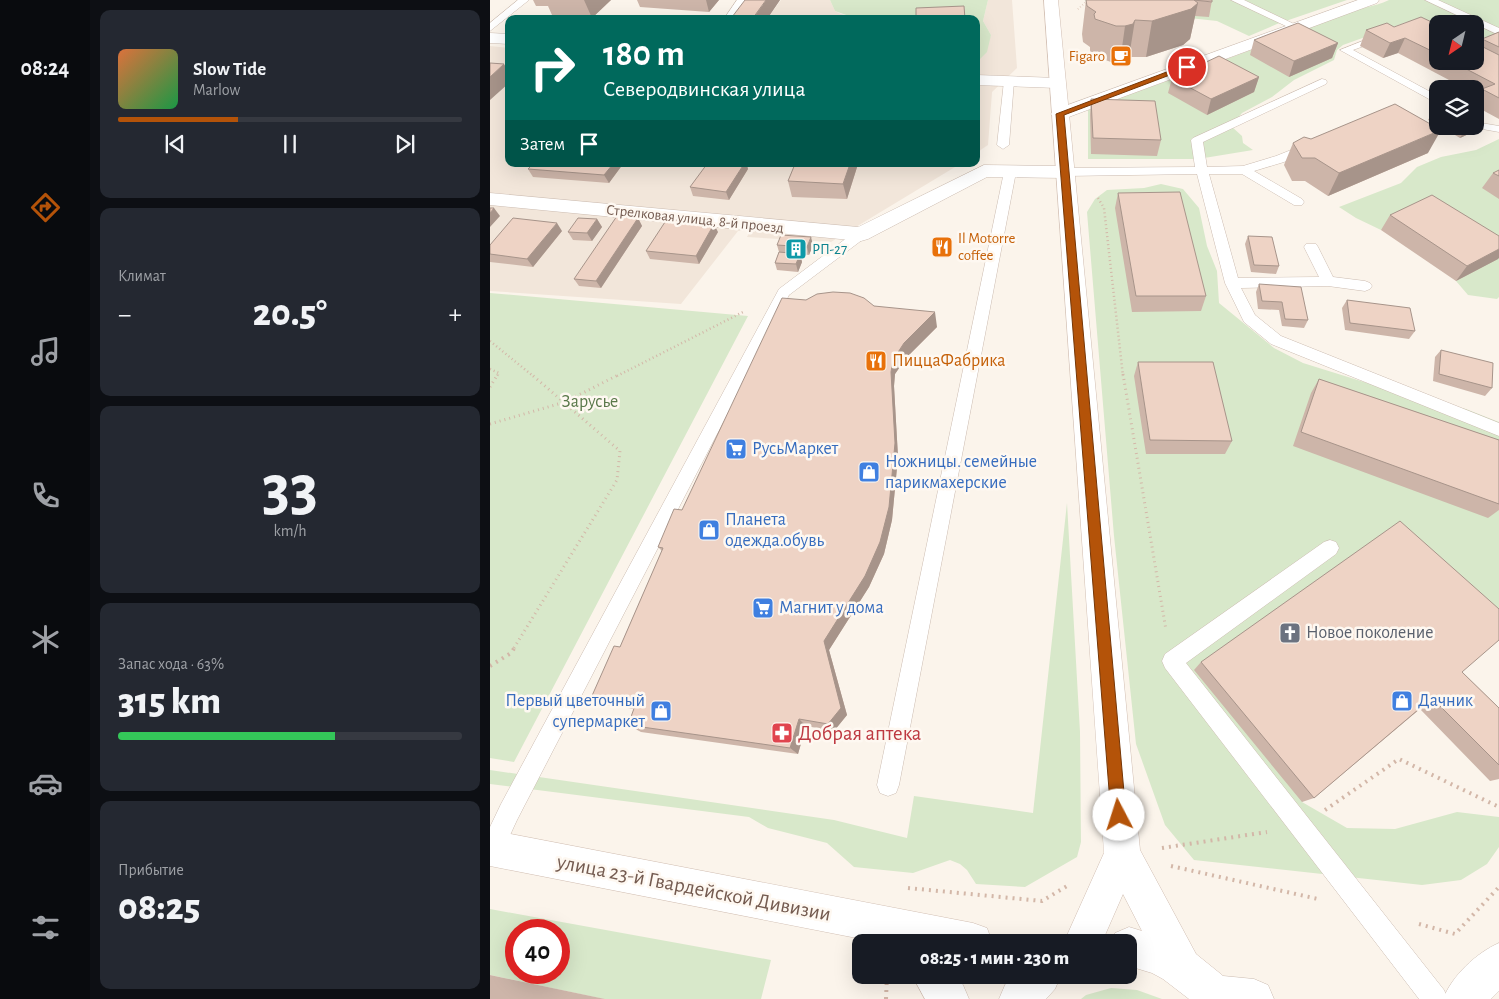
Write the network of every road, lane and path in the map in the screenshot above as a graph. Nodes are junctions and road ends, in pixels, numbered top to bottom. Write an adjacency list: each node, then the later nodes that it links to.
1 (524, 0): 9 (lane)
2 (742, 0): 10 (lane)
3 (1051, 0): 26 (street)
4 (1088, 0): 8 (path)
5 (1236, 0): 15 (lane)
6 (1372, 0): 15 (street)
7 (1430, 0): 11 (lane)
8 (1075, 12)
9 (506, 15)
10 (732, 15)
11 (1458, 15)
12 (505, 16): 16 (lane)
13 (1499, 19): 14 (lane)
14 (1484, 25)
15 (1295, 27): 22 (lane); 28 (street)
16 (490, 28)
17 (1484, 28): 19 (lane)
18 (1391, 32): 27 (lane)
19 (1499, 32)
20 (490, 38): 21 (street)
21 (505, 39)
22 (1321, 39)
23 (980, 80): 24 (street)
24 (1009, 81): 26 (street); 32 (lane)
25 (1322, 82): 33 (lane)
26 (1057, 83): 28 (street)
27 (1429, 96)
28 (1060, 114): 36 (street)
29 (1484, 127): 30 (lane)
30 (1499, 129)
31 (1321, 141): 34 (lane)
32 (1003, 144)
33 (1202, 170): 34 (lane); 36 (lane); 42 (lane)
34 (1244, 170): 38 (lane)
35 (1010, 172): 36 (street); 39 (street); 54 (lane)
36 (1074, 172): 52 (path); 56 (street)
37 (490, 198): 39 (street, Стрелковая улица, 8-й проезд)
38 (1298, 202)
39 (861, 234): 44 (lane)
40 (1311, 247): 41 (lane)
41 (1328, 281): 42 (lane); 43 (lane)
42 (1232, 283): 50 (lane)
43 (1365, 286)
44 (784, 292): 48 (path); 55 (lane)
45 (490, 342): 48 (path)
46 (490, 369): 47 (path)
47 (490, 386)
48 (565, 402): 49 (path); 53 (path)
49 (490, 424)
50 (1499, 430)
51 (1330, 548): 52 (lane)
52 (1172, 661): 59 (lane)
53 (490, 666)
54 (888, 785)
55 (491, 848): 60 (street, улица 23-й Гвардейской Дивизии)
56 (1122, 854): 58 (path); 59 (path); 61 (street); 64 (street)
57 (1499, 886): 59 (path)
58 (901, 887)
59 (1367, 911): 73 (lane)
60 (898, 934)
61 (1087, 934)
62 (1137, 949): 64 (street)
63 (1499, 963): 74 (street)
64 (1181, 966): 68 (street)
65 (887, 984): 69 (path)
66 (938, 984): 70 (street)
67 (1033, 984): 71 (street)
68 (1214, 997): 72 (street)
69 (886, 999)
70 (949, 999)
71 (1019, 999)
72 (1254, 999)
73 (1435, 999)
74 (1462, 999)

